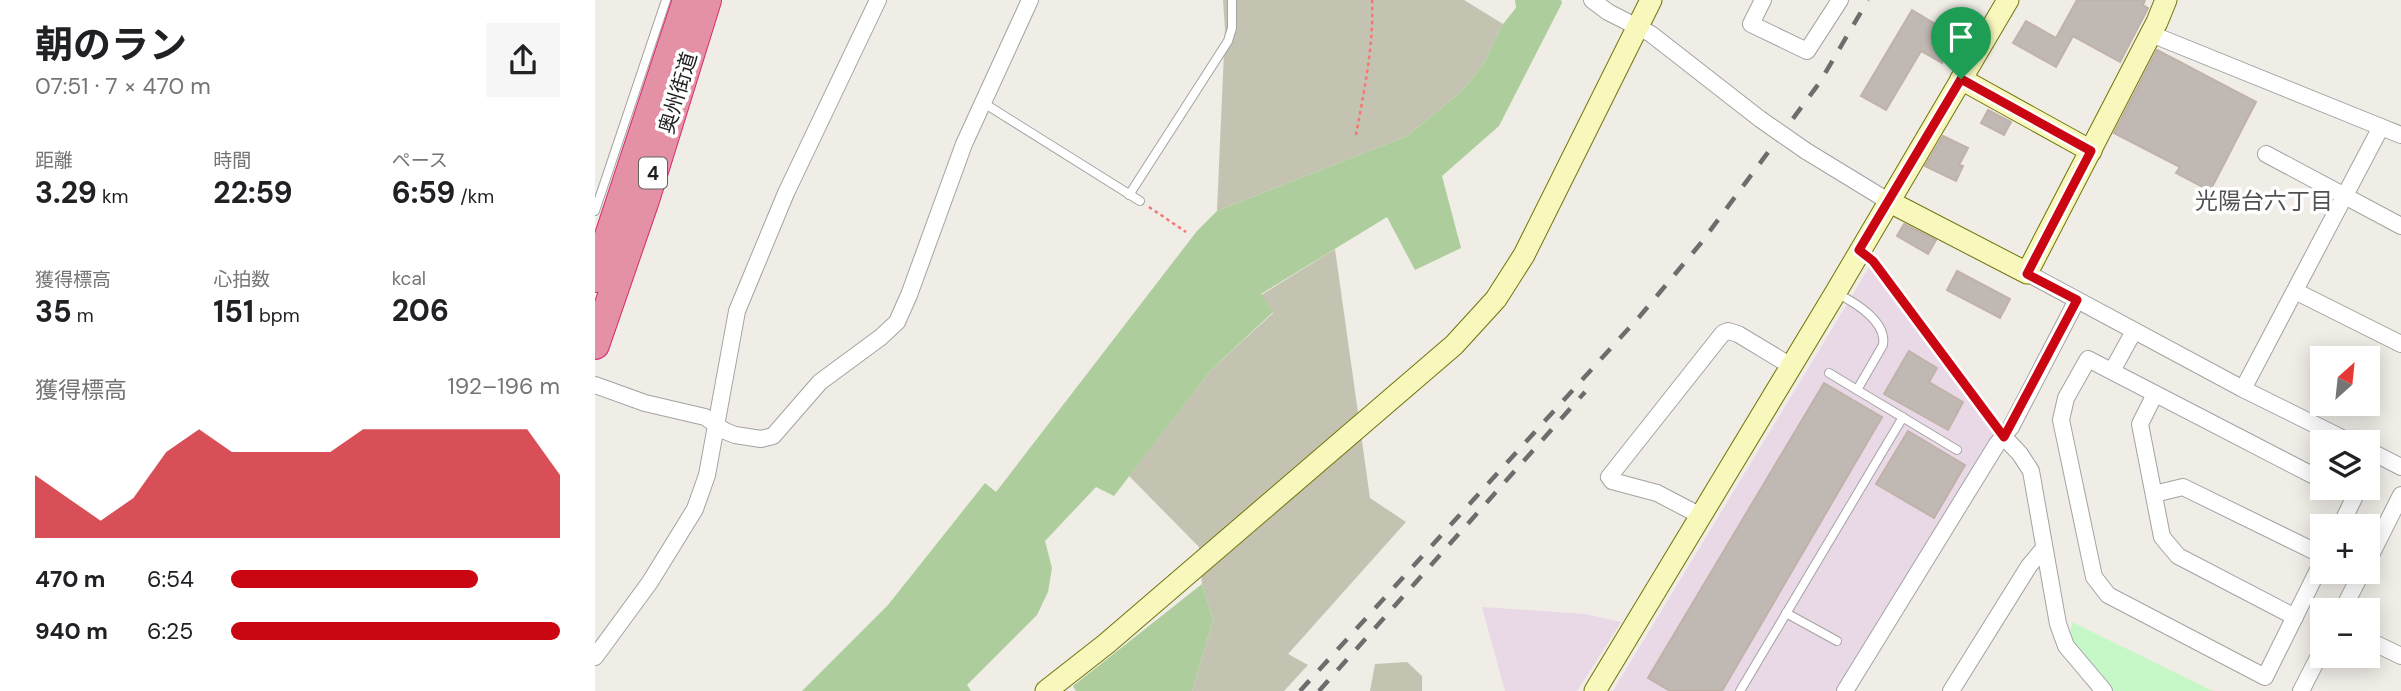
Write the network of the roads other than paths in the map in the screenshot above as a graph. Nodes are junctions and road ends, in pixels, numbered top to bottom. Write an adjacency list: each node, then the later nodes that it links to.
1 (666, 0): 25 (lane)
2 (687, 0): 29 (highway, 奥州街道 / 4)
3 (707, 0): 35 (highway, 奥州街道 / 4)
4 (878, 0): 44 (street)
5 (1030, 0): 16 (street)
6 (1232, 0): 21 (lane)
7 (1592, 0): 13 (street)
8 (1651, 0): 13 (street)
9 (1763, 0): 10 (street)
10 (1840, 0)
11 (2008, 0): 15 (street)
12 (2166, 0): 14 (street)
13 (1637, 26): 24 (street, bridge); 65 (street)
14 (2151, 34): 17 (street); 19 (street)
15 (1961, 79): 19 (street); 24 (street)
16 (982, 102): 21 (lane); 44 (street)
17 (2381, 127): 18 (street); 22 (street)
18 (2401, 135)
19 (2091, 151): 28 (street)
20 (2266, 154): 22 (street)
21 (1129, 195): 23 (lane)
22 (2344, 197): 26 (street); 30 (street)
23 (1140, 201)
24 (1888, 201): 27 (street); 28 (street)
25 (595, 211)
26 (2401, 226)
27 (1859, 250): 31 (street); 46 (lane)
28 (2027, 274): 32 (street)
29 (595, 278)
30 (2295, 291): 34 (street); 40 (street)
31 (1836, 292): 36 (street); 41 (lane)
32 (2077, 300): 33 (street); 46 (street)
33 (2134, 331): 37 (street); 40 (street)
34 (2401, 344)
35 (595, 345)
36 (1791, 366): 53 (street); 53 (street)
37 (2112, 371): 42 (street); 59 (street)
38 (1829, 373): 41 (lane)
39 (595, 385): 44 (street)
40 (2243, 389): 45 (street)
41 (1857, 390): 43 (lane)
42 (2155, 394): 50 (street); 51 (street)
43 (1903, 417): 47 (lane); 58 (lane)
44 (717, 424): 63 (street)
45 (2326, 430)
46 (2004, 437): 55 (street); 68 (street)
47 (1957, 450)
48 (2380, 456): 49 (street)
49 (2401, 467)
50 (2310, 474)
51 (2154, 494): 56 (street); 59 (street)
52 (2401, 495): 54 (street)
53 (1701, 516): 66 (street)
54 (2380, 537)
55 (2044, 548): 69 (street); 70 (street)
56 (2310, 549)
57 (2311, 584): 59 (street)
58 (1786, 613): 60 (lane); 67 (lane)
59 (2295, 617)
60 (1837, 641)
61 (2380, 646): 62 (street)
62 (2401, 656)
63 (595, 657)
64 (2313, 668): 71 (street)
65 (1046, 691)
66 (1595, 691)
67 (1740, 691)
68 (1845, 691)
69 (1951, 691)
70 (2104, 691)
71 (2301, 691)

